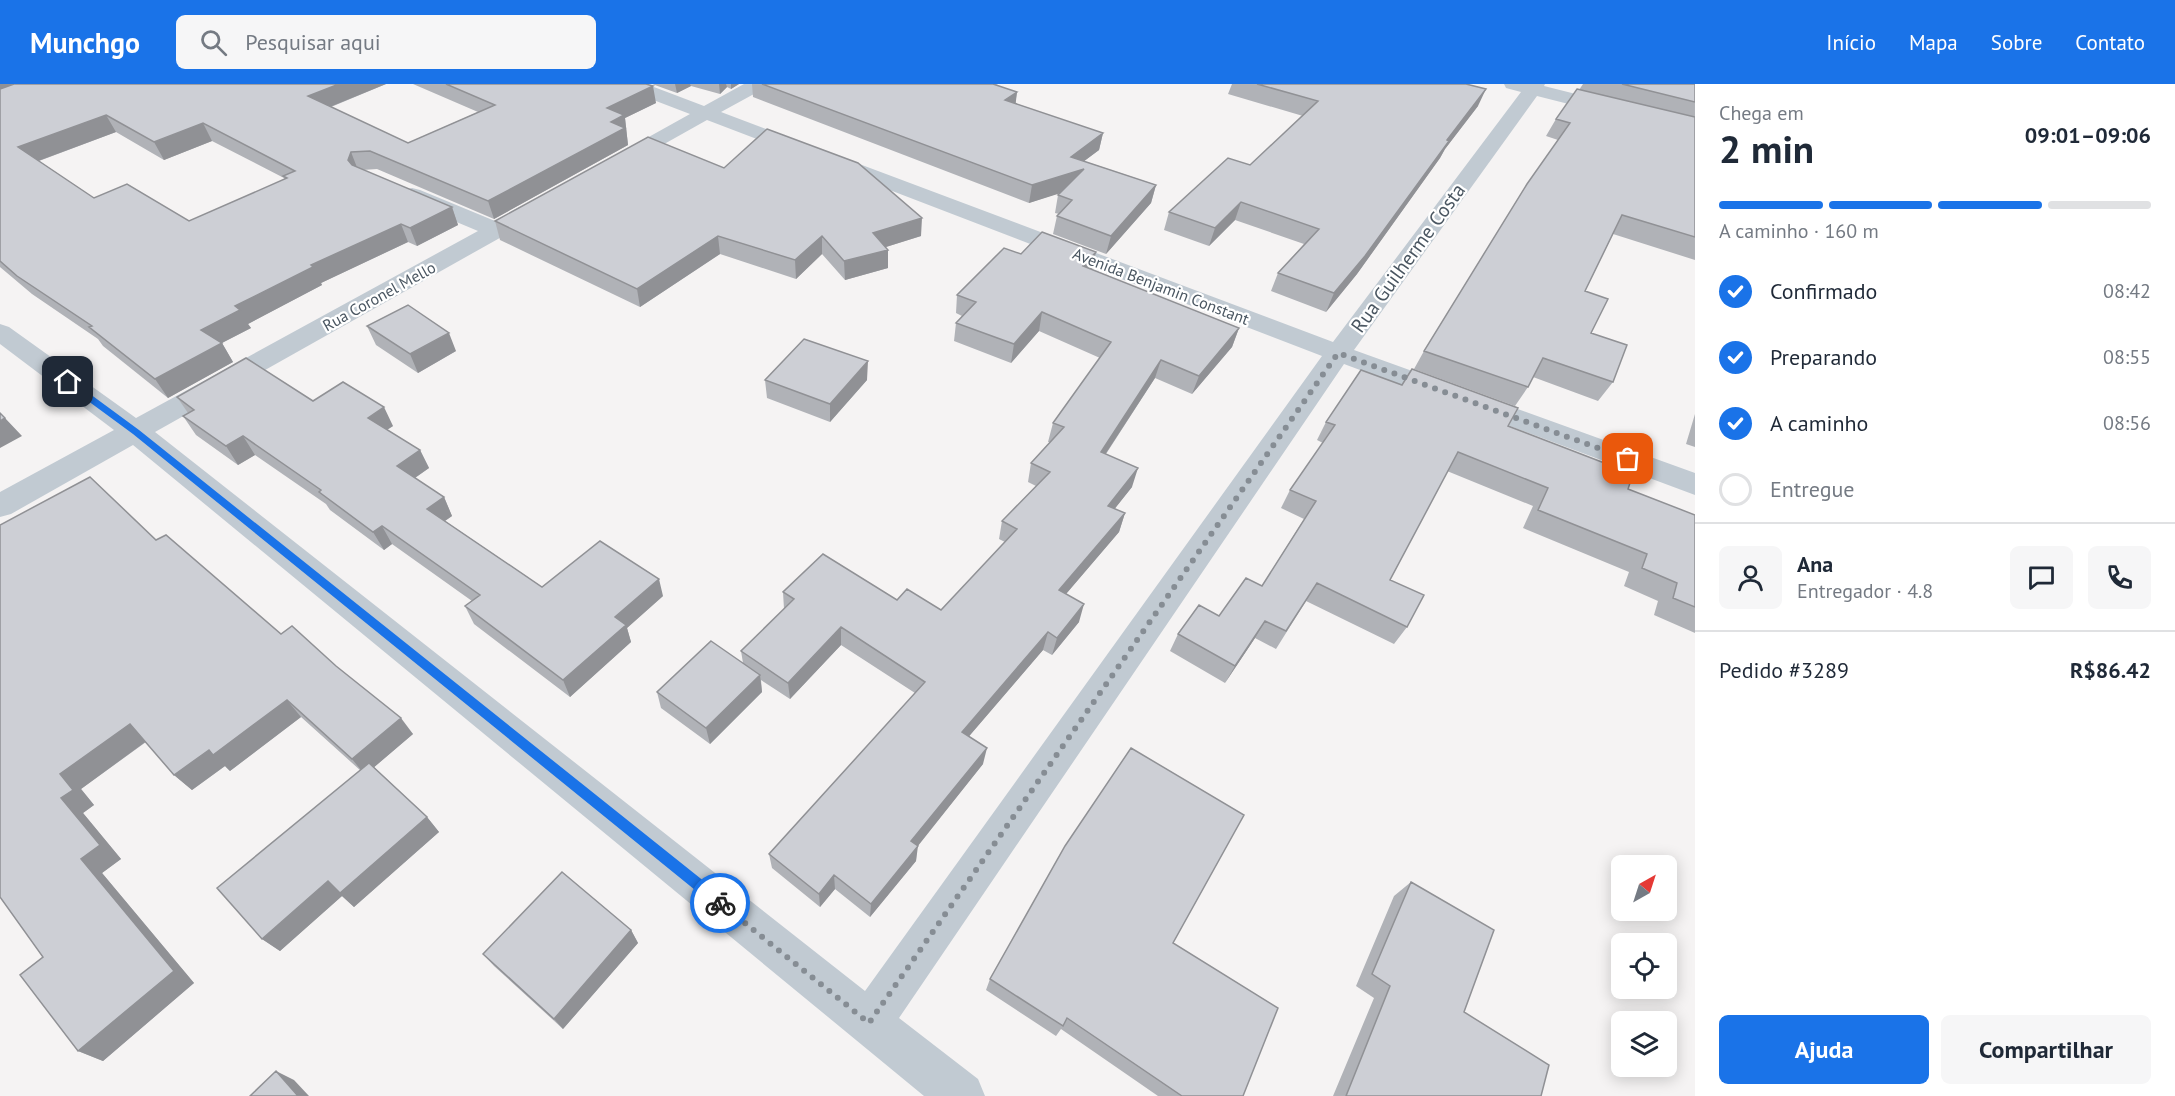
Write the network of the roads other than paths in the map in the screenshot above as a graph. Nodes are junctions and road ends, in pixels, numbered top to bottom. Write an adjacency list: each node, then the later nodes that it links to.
1 (629, 84): 4 (street, Avenida Benjamin Constant)
2 (758, 84): 4 (street)
3 (1527, 86): 5 (street); 11 (street, Rua Guilherme Costa)
4 (707, 112): 6 (street); 11 (street, Avenida Benjamin Constant)
5 (1695, 130)
6 (597, 174)
7 (390, 185): 9 (street)
8 (556, 197): 9 (street, Rua Coronel Mello)
9 (496, 230): 12 (street, Rua Coronel Mello)
10 (0, 332): 12 (street)
11 (1338, 353): 13 (street, Avenida Benjamin Constant); 15 (street, Rua Guilherme Costa)
12 (136, 432): 14 (street, Rua Coronel Mello); 15 (street)
13 (1695, 484)
14 (0, 506)
15 (869, 1023): 16 (street)
16 (961, 1096)

